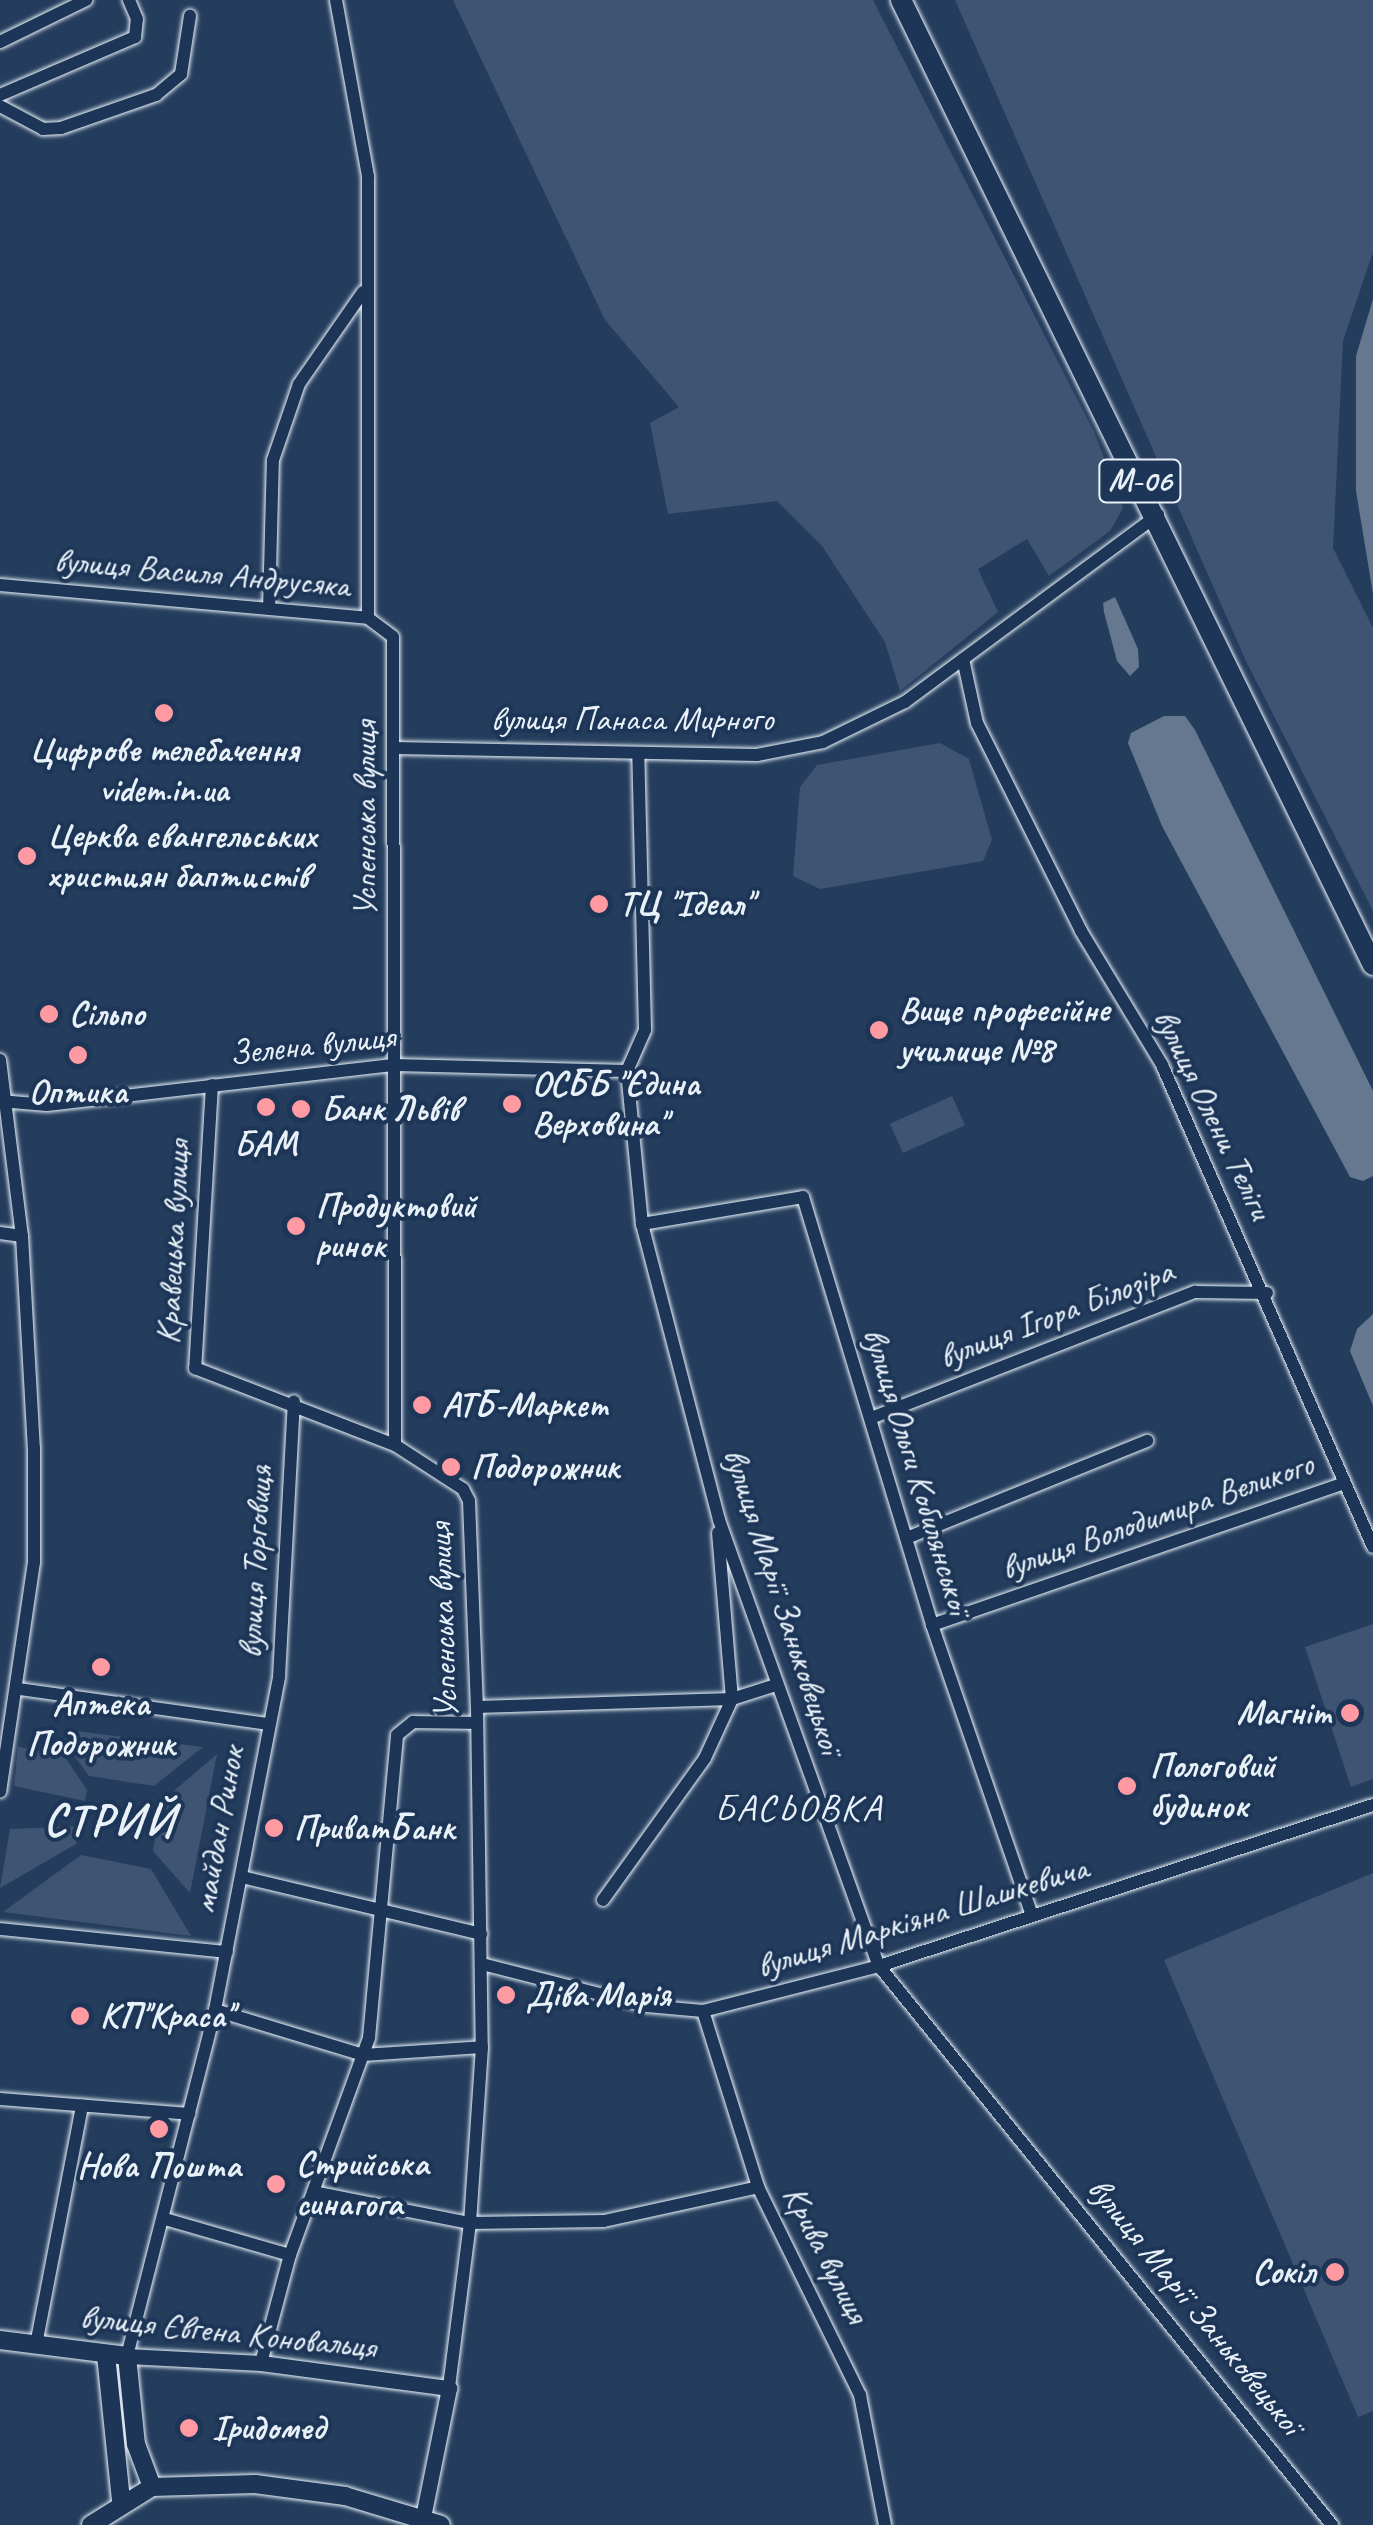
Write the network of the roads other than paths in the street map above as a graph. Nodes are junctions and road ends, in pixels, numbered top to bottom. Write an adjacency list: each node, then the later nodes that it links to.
1 (86, 0): 6 (street)
2 (129, 0): 7 (street)
3 (336, 0): 9 (street)
4 (901, 0): 10 (highway, М-06)
5 (190, 16): 8 (street)
6 (0, 42)
7 (0, 95)
8 (0, 106)
9 (364, 292): 12 (street); 13 (street)
10 (1158, 516): 15 (street, вулиця Панаса Мирного); 18 (highway, М-06)
11 (0, 586): 12 (street, вулиця Василя Андрусяка)
12 (269, 609): 13 (street, вулиця Василя Андрусяка)
13 (368, 618): 14 (street, вулиця Василя Андрусяка)
14 (393, 637): 16 (street, Успенська вулиця)
15 (963, 659): 17 (street, вулиця Панаса Мирного); 27 (street, вулиця Олени Теліги)
16 (394, 748): 17 (street, вулиця Панаса Мирного); 20 (street, Успенська вулиця)
17 (638, 754): 21 (street)
18 (1373, 965)
19 (0, 1060): 23 (street)
20 (395, 1065): 21 (street, Зелена вулиця); 22 (street, Зелена вулиця); 31 (street, Успенська вулиця)
21 (627, 1071): 24 (street, вулиця Марії Заньковецької)
22 (212, 1085): 23 (street, Зелена вулиця); 28 (street, Кравецька вулиця)
23 (2, 1101): 26 (street)
24 (642, 1224): 29 (street, вулиця Ольги Кобилянської); 33 (street, вулиця Марії Заньковецької)
25 (0, 1234): 26 (street)
26 (22, 1236): 38 (street)
27 (1268, 1293): 29 (street, вулиця Ігора Білозіра); 32 (street, вулиця Олени Теліги)
28 (294, 1401): 31 (street, Кравецька вулиця); 44 (street, вулиця Торговиця)
29 (870, 1418): 34 (street, вулиця Ольги Кобилянської)
30 (1146, 1441): 34 (street)
31 (395, 1445): 42 (street, Успенська вулиця)
32 (1344, 1484): 35 (street, вулиця Олени Теліги); 36 (street, вулиця Володимира Великого)
33 (715, 1506): 39 (street, вулиця Марії Заньковецької); 41 (street)
34 (909, 1538): 36 (street, вулиця Ольги Кобилянської)
35 (1373, 1547)
36 (932, 1624): 50 (street, вулиця Ольги Кобилянської)
37 (0, 1654): 38 (street)
38 (17, 1657): 40 (street)
39 (776, 1685): 41 (street); 55 (street, вулиця Марії Заньковецької)
40 (19, 1689): 44 (street, майдан Ринок); 45 (street)
41 (732, 1699): 42 (street); 48 (street)
42 (477, 1708): 43 (street, Успенська вулиця)
43 (477, 1722): 49 (street); 52 (street, Успенська вулиця)
44 (266, 1724): 47 (street, майдан Ринок)
45 (0, 1792)
46 (1373, 1805): 50 (street, вулиця Маркіяна Шашкевича)
47 (242, 1877): 49 (street); 53 (street, майдан Ринок)
48 (603, 1900)
49 (386, 1907): 52 (street); 59 (street)
50 (1032, 1915): 55 (street, вулиця Маркіяна Шашкевича)
51 (0, 1928): 53 (street, майдан Ринок)
52 (481, 1934): 54 (street, Успенська вулиця)
53 (227, 1952): 56 (street)
54 (482, 1964): 57 (street, вулиця Маркіяна Шашкевича); 58 (street, Успенська вулиця)
55 (879, 1966): 57 (street, вулиця Маркіяна Шашкевича); 79 (street, вулиця Марії Заньковецької)
56 (215, 2010): 59 (street); 62 (street)
57 (703, 2011): 63 (street, Крива вулиця)
58 (482, 2047): 59 (street); 66 (street, Успенська вулиця)
59 (363, 2055): 64 (street)
60 (0, 2099): 61 (street)
61 (82, 2105): 62 (street); 69 (street)
62 (189, 2114): 65 (street)
63 (758, 2187): 66 (street); 78 (street, Крива вулиця)
64 (313, 2192): 66 (street); 67 (street)
65 (165, 2219): 67 (street); 71 (street)
66 (470, 2224): 73 (street, Успенська вулиця)
67 (290, 2255): 72 (street)
68 (0, 2340): 69 (main road, вулиця Євгена Коновальця)
69 (36, 2345): 70 (main road, вулиця Євгена Коновальця)
70 (106, 2355): 71 (main road, вулиця Євгена Коновальця); 75 (main road)
71 (128, 2356): 72 (street, вулиця Євгена Коновальця); 74 (main road)
72 (261, 2364): 73 (street, вулиця Євгена Коновальця)
73 (449, 2388): 76 (street, Успенська вулиця)
74 (152, 2486): 75 (main road); 76 (main road)
75 (121, 2500): 77 (main road)
76 (432, 2521)
77 (91, 2525)
78 (885, 2525)
79 (1332, 2525)

